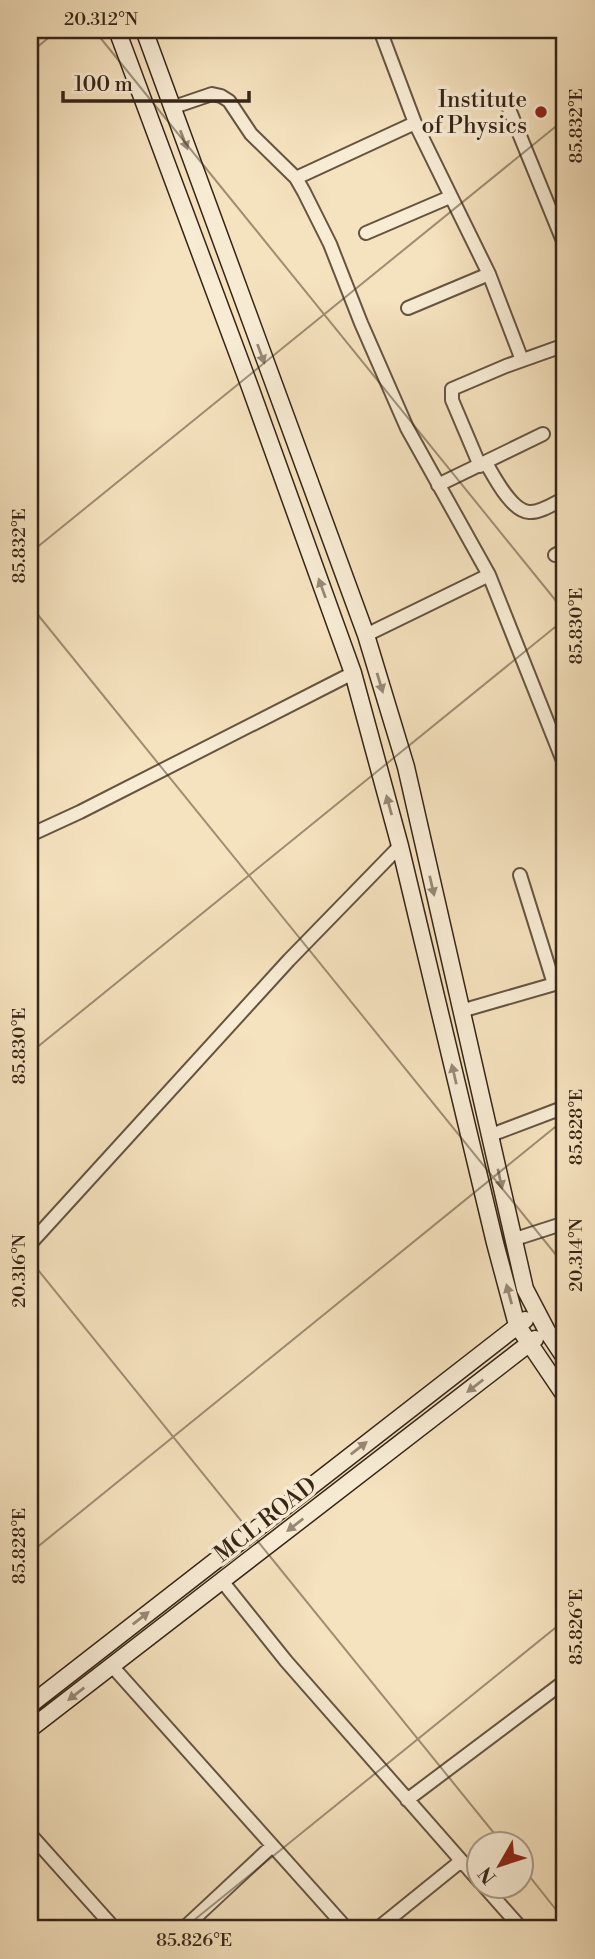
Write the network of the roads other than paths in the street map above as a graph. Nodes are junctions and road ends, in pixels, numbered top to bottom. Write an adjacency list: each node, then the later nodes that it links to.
1 (117, 30): 21 (main road, one-way to 1)
2 (144, 30): 5 (main road)
3 (380, 30): 6 (street)
4 (507, 104): 10 (street)
5 (172, 108): 7 (street); 20 (main road, one-way to 20)
6 (415, 123): 7 (street); 8 (street)
7 (296, 178): 17 (street)
8 (450, 197): 9 (street); 11 (street)
9 (366, 233)
10 (565, 246)
11 (489, 274): 12 (street); 14 (street)
12 (408, 308)
13 (565, 345): 14 (street)
14 (522, 360): 16 (street)
15 (543, 434): 16 (street)
16 (483, 464): 17 (street); 18 (street)
17 (438, 485): 19 (street)
18 (565, 498)
19 (489, 575): 20 (street); 22 (street)
20 (366, 635): 23 (main road, one-way to 23)
21 (353, 673): 24 (main road); 25 (street)
22 (565, 766)
23 (407, 773): 24 (main road); 29 (main road, one-way to 29)
24 (382, 779): 26 (main road, one-way to 24)
25 (30, 835)
26 (400, 846): 34 (street); 36 (main road, one-way to 26)
27 (520, 875): 28 (street)
28 (560, 982): 29 (street)
29 (461, 1011): 31 (main road)
30 (565, 1107): 31 (street)
31 (491, 1135): 33 (main road, one-way to 33)
32 (565, 1223): 33 (street)
33 (512, 1240): 35 (main road)
34 (30, 1244)
35 (536, 1312): 36 (main road, MCL ROAD); 37 (main road)
36 (517, 1325): 38 (main road); 44 (main road, MCL ROAD, one-way to 36)
37 (547, 1331): 38 (main road, MCL ROAD); 39 (main road)
38 (528, 1344): 40 (main road); 41 (main road, MCL ROAD, one-way to 41)
39 (565, 1358)
40 (565, 1396)
41 (222, 1581): 42 (main road, MCL ROAD); 46 (street)
42 (112, 1666): 45 (main road, MCL ROAD, one-way to 45); 48 (street)
43 (565, 1681): 46 (street)
44 (30, 1705)
45 (30, 1729)
46 (407, 1800): 49 (street)
47 (30, 1834): 52 (street)
48 (272, 1846): 53 (street); 54 (street)
49 (461, 1861): 50 (street); 55 (street)
50 (466, 1867)
51 (495, 1899): 56 (street)
52 (115, 1929)
53 (183, 1929)
54 (347, 1929)
55 (377, 1929)
56 (523, 1929)

